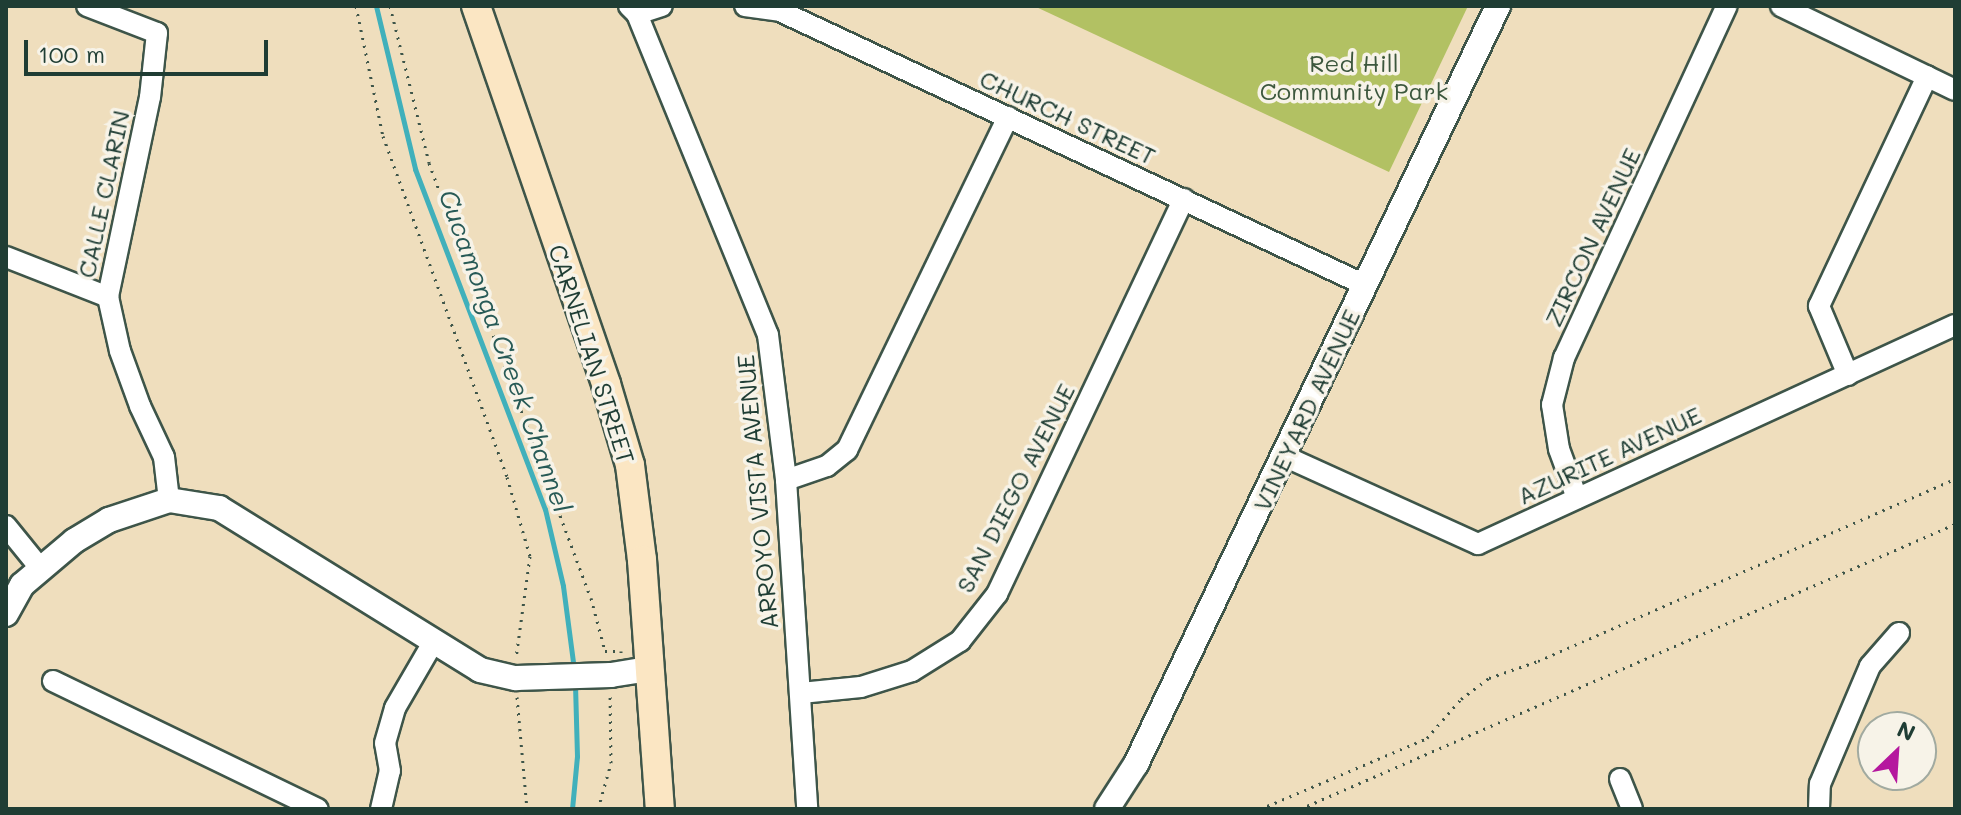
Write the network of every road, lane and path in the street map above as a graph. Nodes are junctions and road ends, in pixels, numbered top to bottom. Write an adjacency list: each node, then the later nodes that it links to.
1 (87, 6): 17 (street, CALLE CLARIN)
2 (356, 6): 33 (path)
3 (390, 6): 32 (path)
4 (476, 6): 31 (main road, CARNELIAN STREET)
5 (662, 6): 10 (street)
6 (745, 6): 13 (street, CHURCH STREET)
7 (1498, 6): 16 (street, VINEYARD AVENUE)
8 (1727, 6): 23 (street, ZIRCON AVENUE)
9 (1781, 6): 11 (street)
10 (633, 10): 22 (street, ARROYO VISTA AVENUE)
11 (1927, 76): 12 (street); 19 (street)
12 (1955, 90)
13 (1008, 117): 14 (street, CHURCH STREET); 22 (street)
14 (1184, 199): 16 (street, CHURCH STREET); 35 (street, SAN DIEGO AVENUE)
15 (6, 257): 17 (street)
16 (1365, 285): 20 (street, VINEYARD AVENUE)
17 (108, 297): 24 (street, CALLE CLARIN)
18 (1955, 325): 19 (street, AZURITE AVENUE)
19 (1848, 375): 23 (street, AZURITE AVENUE)
20 (1284, 456): 23 (street, AZURITE AVENUE); 43 (street, VINEYARD AVENUE)
21 (1955, 479): 44 (path)
22 (786, 480): 35 (street, ARROYO VISTA AVENUE)
23 (1577, 498)
24 (169, 500): 27 (street); 30 (street)
25 (1955, 524): 45 (path)
26 (6, 526): 27 (street)
27 (41, 569): 28 (street)
28 (6, 614)
29 (1899, 633): 47 (street)
30 (434, 641): 33 (street); 38 (street)
31 (648, 669): 32 (street); 41 (main road, CARNELIAN STREET)
32 (613, 673): 33 (street); 40 (path)
33 (516, 678): 39 (path)
34 (53, 681): 37 (street)
35 (801, 693): 42 (street, ARROYO VISTA AVENUE)
36 (1620, 779): 46 (street)
37 (318, 809)
38 (381, 809)
39 (527, 809)
40 (598, 809)
41 (660, 809)
42 (807, 809)
43 (1107, 809)
44 (1260, 809)
45 (1300, 809)
46 (1632, 809)
47 (1819, 809)

